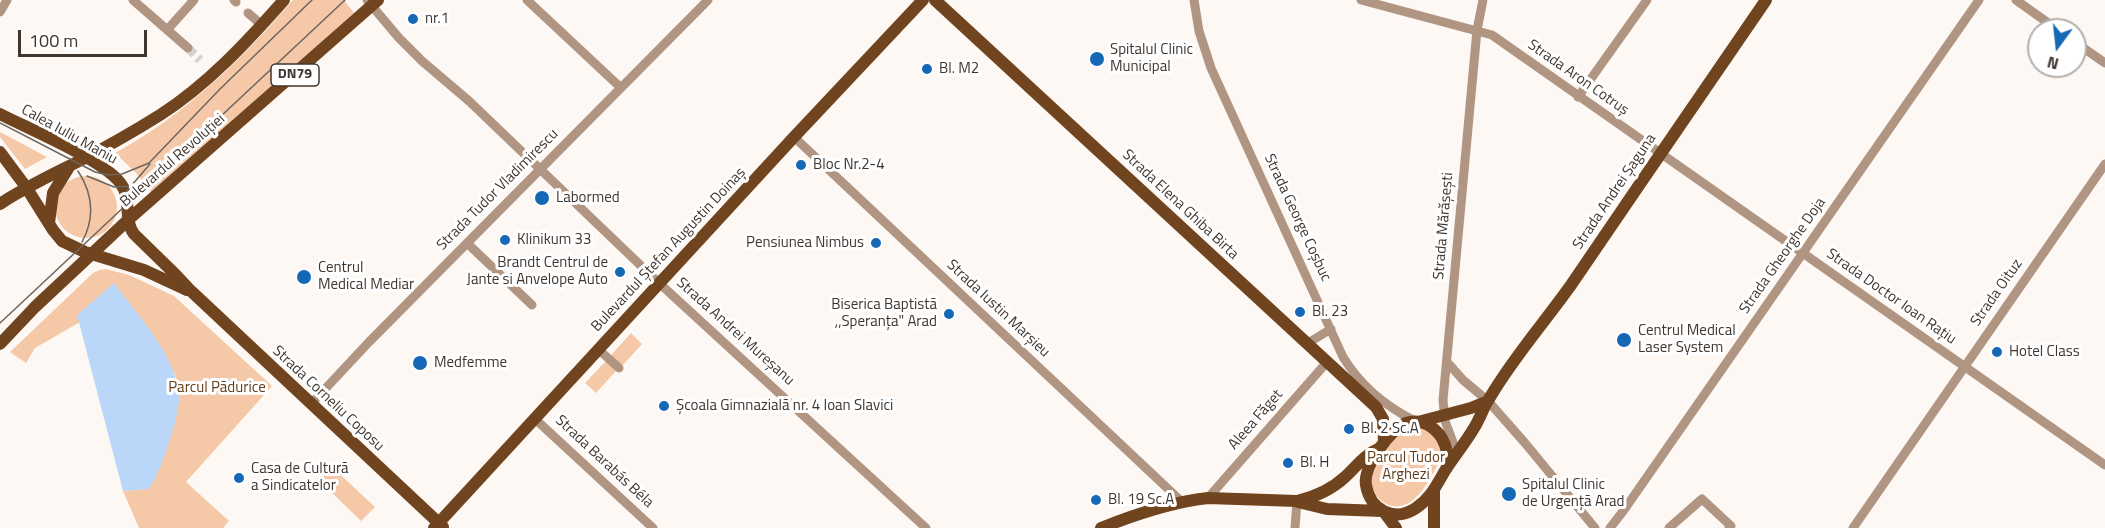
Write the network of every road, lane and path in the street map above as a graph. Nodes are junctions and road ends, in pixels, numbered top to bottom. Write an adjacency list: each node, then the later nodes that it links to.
1 (7, 0): 17 (street)
2 (133, 0): 21 (street)
3 (194, 0): 21 (street)
4 (284, 0): 20 (main road)
5 (527, 0): 26 (street)
6 (708, 0): 26 (street, Strada Tudor Vladimirescu)
7 (923, 0): 29 (main road, Bulevardul Ștefan Augustin Doinaș)
8 (935, 0): 48 (main road, Strada Elena Ghiba Birta)
9 (1194, 0): 46 (street, Strada George Coșbuc)
10 (1362, 0): 22 (street, Strada Aron Cotruș)
11 (1483, 0): 22 (street, Strada Mărășești)
12 (1647, 0): 27 (street)
13 (1766, 0): 31 (main road, Strada Andrei Șaguna)
14 (1979, 0): 42 (street, Strada Gheorghe Doja)
15 (2016, 0): 19 (street)
16 (372, 2): 35 (street, Strada Andrei Mureșanu); 38 (main road, Bulevardul Revoluției / DN79)
17 (0, 12)
18 (248, 13): 20 (street)
19 (2041, 18)
20 (262, 25): 32 (main road)
21 (167, 30): 23 (street)
22 (1477, 30): 27 (street, Strada Aron Cotruș); 51 (street, Strada Mărășești)
23 (188, 48)
24 (2087, 50): 25 (street)
25 (2105, 63)
26 (620, 87): 35 (street, Strada Tudor Vladimirescu)
27 (1578, 97): 31 (street, Strada Aron Cotruș)
28 (0, 114): 32 (main road, Calea Iuliu Maniu)
29 (794, 136): 43 (main road, Bulevardul Ștefan Augustin Doinaș); 66 (street, Strada Iustin Marșieu)
30 (0, 152): 36 (main road)
31 (1659, 154): 42 (street, Strada Doctor Ioan Rațiu); 54 (main road, Strada Andrei Șaguna)
32 (86, 158): 34 (main road); 38 (main road, Calea Iuliu Maniu)
33 (2105, 164): 52 (street, Strada Oituz)
34 (70, 166): 36 (main road); 39 (main road)
35 (540, 169): 40 (street, Strada Tudor Vladimirescu); 43 (street, Strada Andrei Mureșanu)
36 (26, 187): 37 (main road); 39 (main road)
37 (0, 204)
38 (128, 220): 41 (main road, Bulevardul Revoluției / DN79); 44 (main road, Strada Corneliu Coposu)
39 (49, 223): 41 (main road)
40 (467, 243): 45 (street); 55 (street, Strada Tudor Vladimirescu)
41 (91, 254): 44 (main road, Strada Corneliu Coposu); 47 (main road, Bulevardul Revoluției / DN79)
42 (1803, 254): 52 (street, Strada Doctor Ioan Rațiu); 76 (street, Strada Gheorghe Doja)
43 (659, 283): 49 (main road, Bulevardul Ștefan Augustin Doinaș); 70 (street, Strada Andrei Mureșanu)
44 (191, 291): 55 (main road, Strada Corneliu Coposu)
45 (531, 305)
46 (1331, 329): 48 (street); 58 (street, Strada George Coșbuc)
47 (0, 344)
48 (1308, 344): 50 (main road, Strada Elena Ghiba Birta)
49 (598, 349): 53 (street); 57 (main road, Bulevardul Ștefan Augustin Doinaș)
50 (1327, 362): 59 (main road, Strada Elena Ghiba Birta); 64 (street, Aleea Făget)
51 (1447, 362): 54 (street); 56 (street, Strada Mărășești)
52 (1964, 366): 61 (street, Strada Doctor Ioan Rațiu); 79 (street, Strada Oituz)
53 (619, 368)
54 (1488, 401): 56 (main road); 60 (main road, Strada Andrei Șaguna); 75 (street)
55 (312, 404): 68 (main road, Strada Corneliu Coposu)
56 (1444, 414): 58 (main road); 60 (street, Strada Mărășești)
57 (534, 418): 68 (main road, Bulevardul Ștefan Augustin Doinaș); 69 (street, Strada Barabás Béla)
58 (1416, 421): 59 (main road); 62 (main road)
59 (1382, 446): 65 (main road); 67 (main road)
60 (1457, 453): 62 (main road, Strada Andrei Șaguna)
61 (2105, 465)
62 (1447, 468): 63 (main road)
63 (1434, 491): 67 (main road); 74 (main road)
64 (1208, 498): 65 (main road); 66 (main road)
65 (1297, 501): 67 (main road); 72 (street)
66 (1182, 502): 71 (main road)
67 (1383, 512): 73 (main road)
68 (438, 526)
69 (653, 528)
70 (926, 528)
71 (1101, 528)
72 (1295, 528)
73 (1396, 528)
74 (1434, 528)
75 (1595, 528)
76 (1610, 528)
77 (1669, 528): 78 (street)
78 (1729, 528)
79 (1854, 528)

